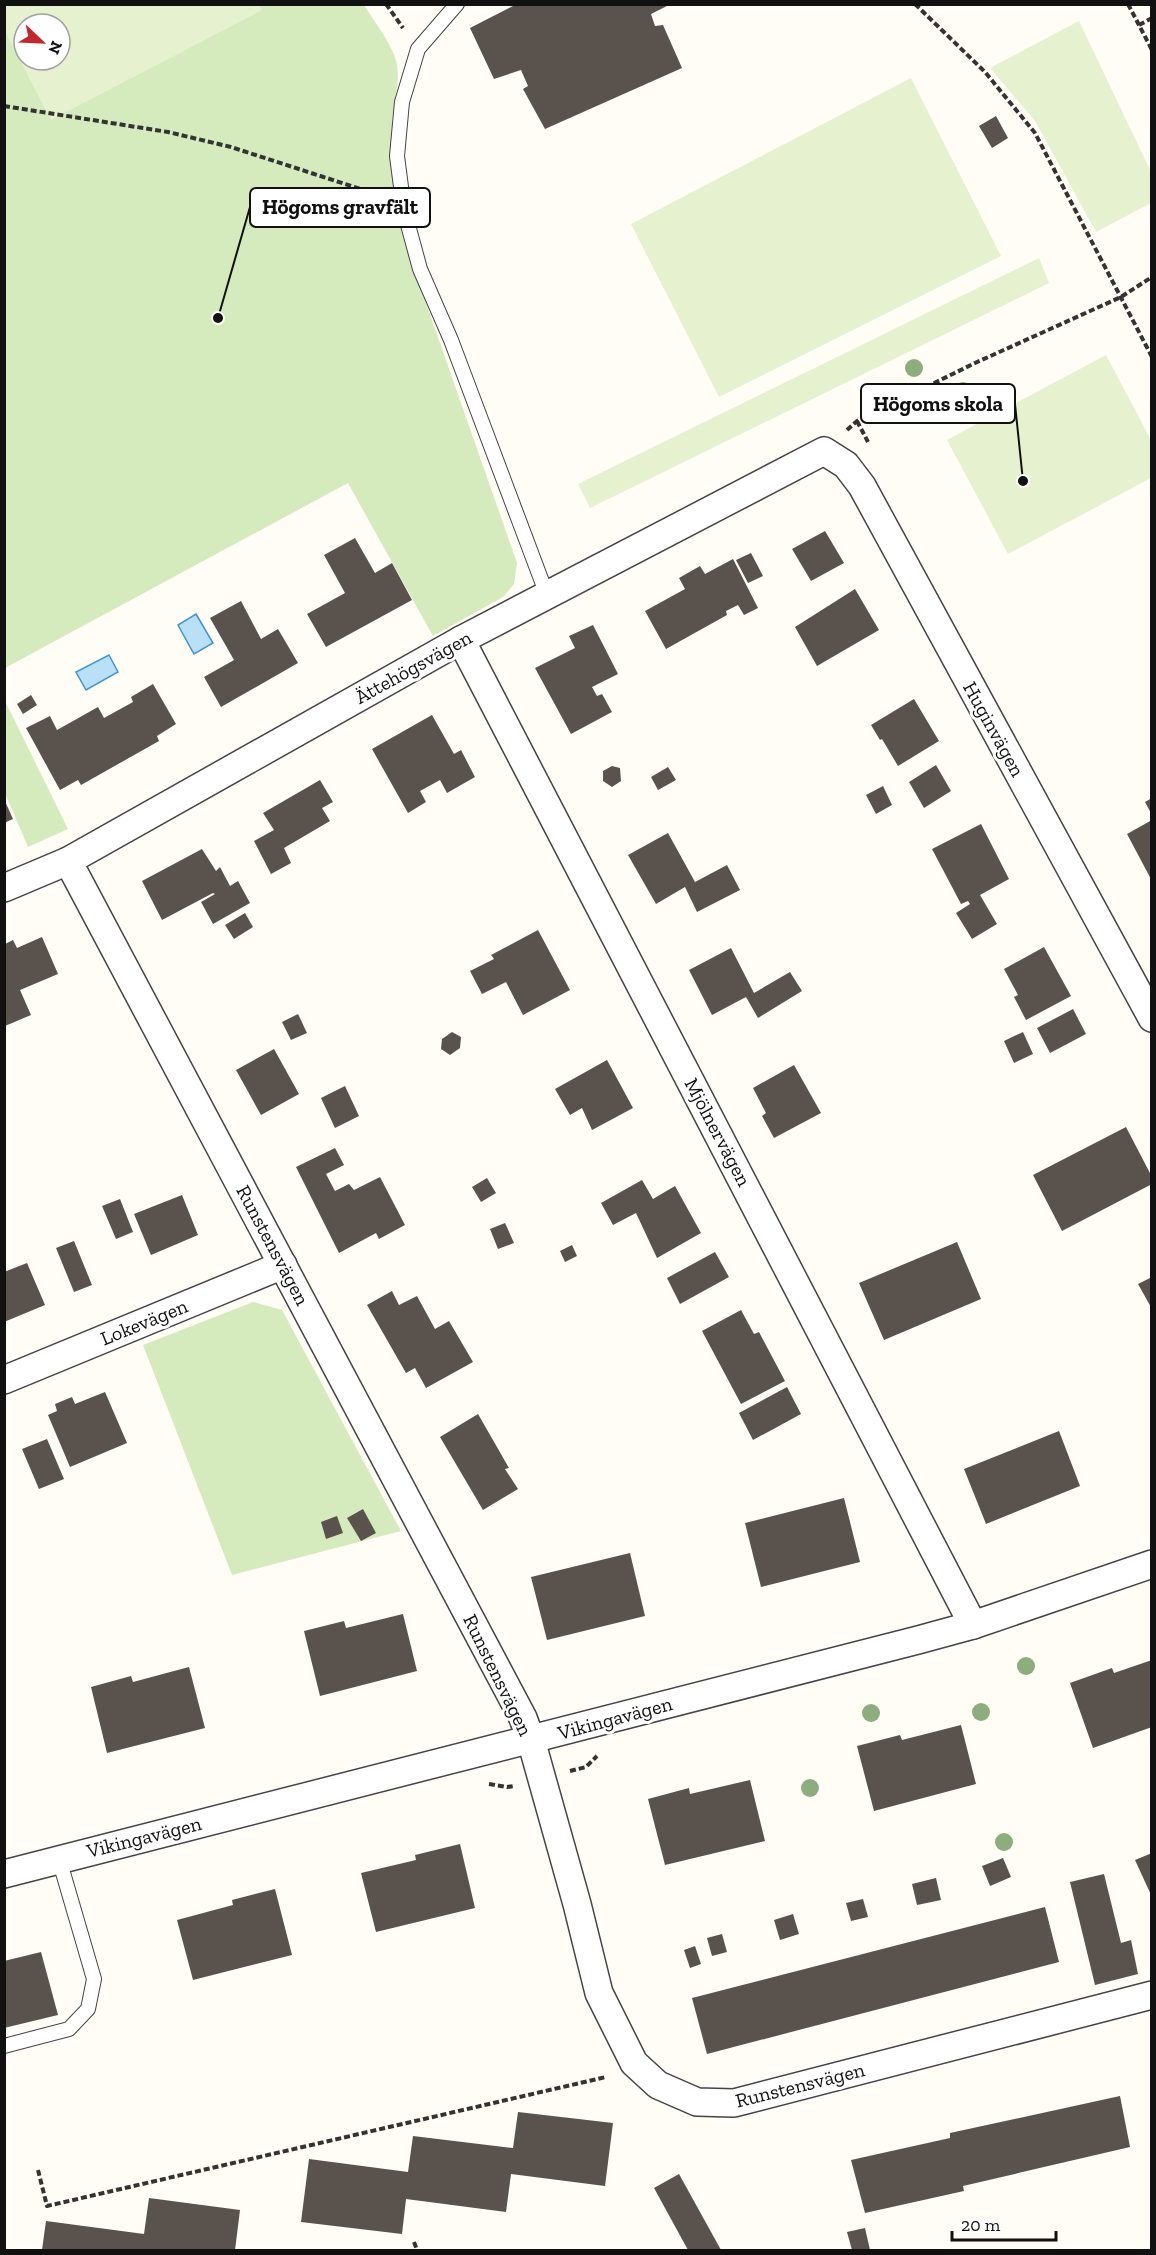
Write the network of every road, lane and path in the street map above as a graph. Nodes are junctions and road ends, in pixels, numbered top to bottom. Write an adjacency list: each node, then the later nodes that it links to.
1 (457, 4): 8 (lane)
2 (915, 4): 10 (path)
3 (1128, 4): 5 (path)
4 (1152, 18): 5 (path)
5 (1139, 25): 6 (path)
6 (1152, 50)
7 (4, 106): 8 (path)
8 (403, 203): 13 (lane)
9 (1152, 277): 10 (path)
10 (1121, 297): 11 (path); 12 (path)
11 (1152, 357)
12 (824, 451): 13 (street, Ättehögsvägen); 17 (street, Huginvägen)
13 (547, 595): 14 (street, Ättehögsvägen)
14 (461, 640): 15 (street, Ättehögsvägen); 21 (street, Mjölnervägen)
15 (68, 861): 16 (street, Ättehögsvägen); 18 (street, Runstensvägen)
16 (4, 888)
17 (1151, 1015)
18 (283, 1265): 19 (street, Lokevägen); 22 (street, Runstensvägen)
19 (4, 1380)
20 (1152, 1564): 21 (street, Vikingavägen)
21 (973, 1625): 22 (street, Vikingavägen)
22 (531, 1740): 23 (street, Vikingavägen); 27 (street, Runstensvägen)
23 (59, 1859): 24 (street, Vikingavägen); 26 (lane)
24 (4, 1874)
25 (1152, 1995): 27 (street, Runstensvägen)
26 (4, 2046)
27 (634, 2063): 28 (path)
28 (38, 2170)
29 (414, 2242): 30 (path)
30 (417, 2250)

